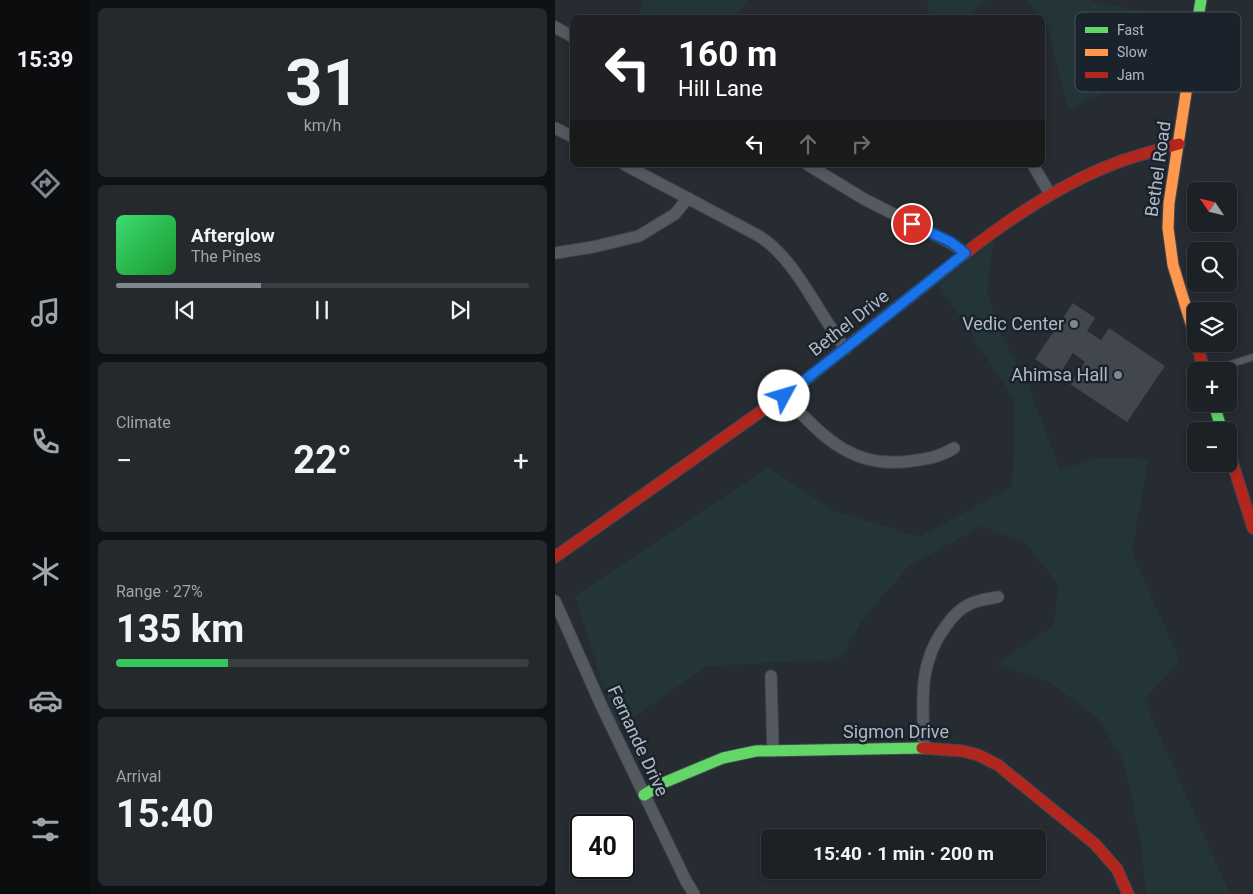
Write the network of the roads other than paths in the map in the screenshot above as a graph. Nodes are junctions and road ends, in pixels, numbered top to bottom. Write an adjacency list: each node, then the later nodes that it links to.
1 (555, 27): 2 (street)
2 (570, 36)
3 (1187, 92): 6 (street, Bethel Road)
4 (555, 128): 5 (street)
5 (570, 136)
6 (1179, 144): 10 (street, Bethel Drive); 14 (street, Bethel Road)
7 (629, 167): 11 (street)
8 (811, 167): 13 (street)
9 (1034, 167): 10 (street)
10 (1050, 194): 13 (street, Bethel Drive)
11 (688, 198): 12 (street); 15 (street)
12 (555, 253)
13 (965, 253): 15 (street, Bethel Drive)
14 (1187, 311)
15 (846, 348): 18 (street, Bethel Drive)
16 (1253, 357): 17 (lane)
17 (1237, 362)
18 (784, 396): 19 (street); 22 (street, Bethel Drive)
19 (955, 448)
20 (1235, 472): 21 (street)
21 (1253, 528)
22 (555, 557)
23 (998, 597): 26 (street)
24 (555, 602): 28 (street, Fernande Drive)
25 (771, 676): 27 (street)
26 (923, 748): 27 (street, Sigmon Drive); 30 (street, Sigmon Drive)
27 (773, 751): 28 (street, Sigmon Drive)
28 (644, 795): 29 (street, Fernande Drive)
29 (694, 894)
30 (1128, 894)

